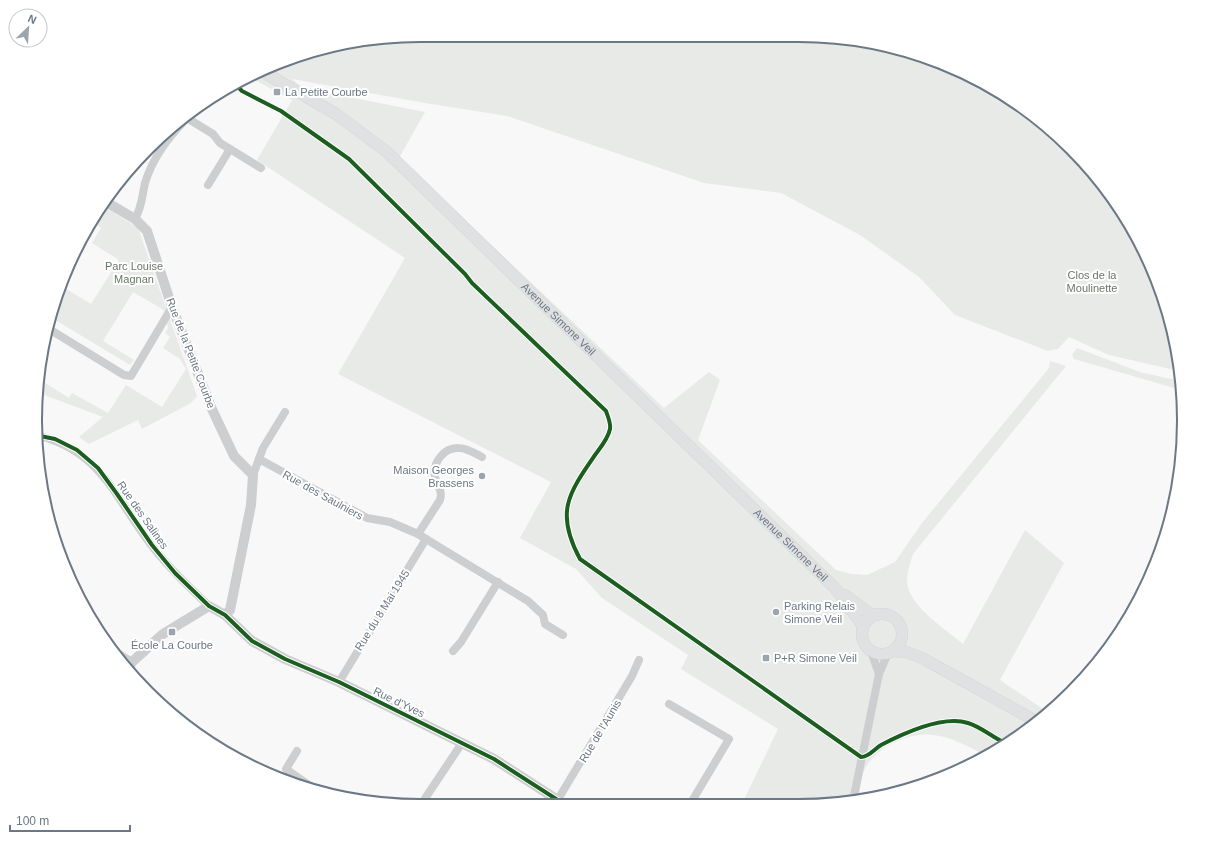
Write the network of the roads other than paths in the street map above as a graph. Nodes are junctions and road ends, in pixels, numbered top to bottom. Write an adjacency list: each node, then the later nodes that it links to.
1 (268, 75): 19 (main road, Avenue Simone Veil)
2 (190, 120): 4 (street)
3 (168, 139): 8 (street)
4 (230, 149): 5 (street); 6 (street)
5 (261, 168)
6 (208, 185)
7 (110, 204): 8 (street, Rue de la Petite Courbe)
8 (134, 219): 9 (street, Rue de la Petite Courbe)
9 (172, 307): 10 (street); 15 (street, Rue de la Petite Courbe)
10 (53, 331)
11 (285, 412): 14 (street)
12 (43, 437): 20 (street, Rue des Salines)
13 (482, 457): 16 (street)
14 (259, 459): 15 (street); 16 (street, Rue des Saulniers)
15 (253, 475): 21 (street)
16 (418, 534): 17 (street)
17 (426, 539): 18 (street); 33 (street, Rue du 8 Mai 1945)
18 (498, 582): 25 (street); 27 (street)
19 (834, 588): 22 (main road); 23 (main road)
20 (209, 606): 21 (street, Rue des Salines); 31 (street)
21 (226, 615): 33 (street, Rue d'Yves)
22 (877, 615): 23 (main road); 24 (main road)
23 (863, 630): 26 (main road)
24 (902, 634): 28 (main road); 29 (main road)
25 (563, 635)
26 (870, 649): 28 (main road); 32 (street)
27 (453, 652)
28 (891, 652): 29 (main road); 32 (street)
29 (922, 658): 35 (main road)
30 (639, 660): 42 (street, Rue de l'Aunis)
31 (131, 665)
32 (879, 674): 39 (street)
33 (339, 682): 36 (street, Rue d'Yves)
34 (669, 704): 43 (street)
35 (1032, 719)
36 (462, 743): 40 (street); 41 (street, Rue d'Yves)
37 (297, 751): 38 (street)
38 (300, 779)
39 (854, 795)
40 (425, 799)
41 (551, 799)
42 (558, 799)
43 (693, 799)

